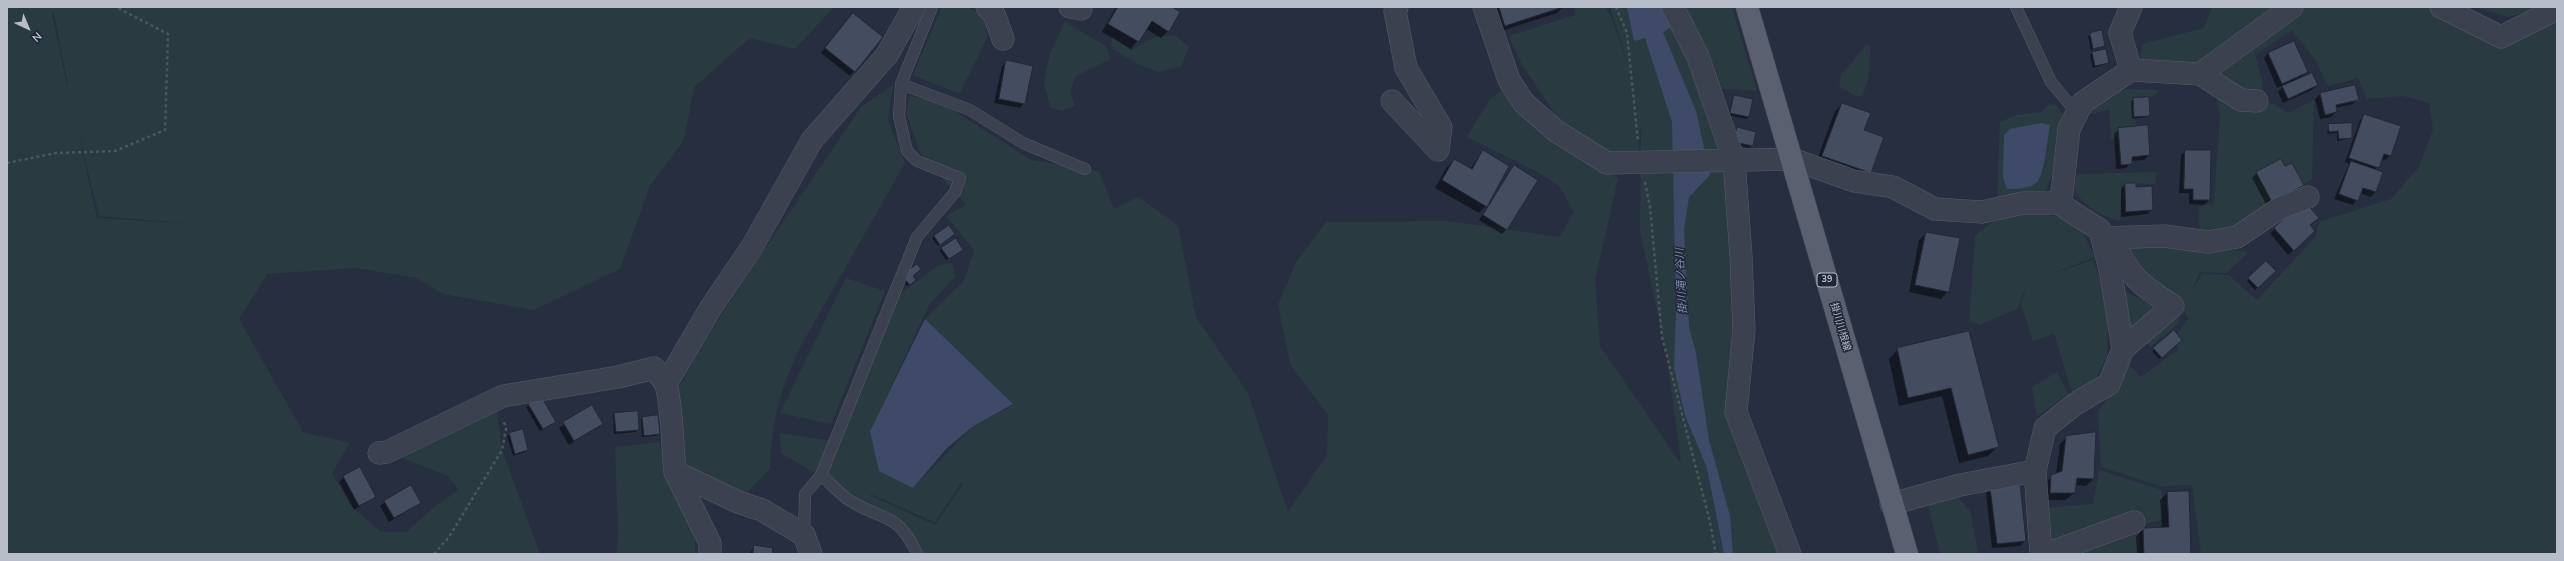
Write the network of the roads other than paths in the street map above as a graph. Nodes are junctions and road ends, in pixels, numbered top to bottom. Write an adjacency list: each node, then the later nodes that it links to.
1 (914, 7): 27 (street)
2 (932, 7): 16 (lane)
3 (987, 7): 13 (street)
4 (1397, 7): 18 (street)
5 (1484, 7): 21 (street)
6 (1673, 7): 21 (street)
7 (1747, 7): 20 (main road, 掛川川根線 / 39)
8 (2016, 7): 19 (lane)
9 (2131, 7): 14 (street)
10 (2292, 7): 15 (street)
11 (2441, 7): 12 (street)
12 (2557, 9)
13 (1003, 39)
14 (2131, 70): 15 (street); 19 (street)
15 (2200, 74): 17 (street)
16 (901, 84): 22 (lane); 31 (lane)
17 (2257, 100)
18 (1392, 101)
19 (2077, 113): 24 (street)
20 (1792, 159): 21 (street); 24 (street); 32 (main road, 掛川川根線 / 39)
21 (1734, 160): 37 (street)
22 (1085, 169)
23 (2308, 197): 25 (street)
24 (2058, 203): 25 (street)
25 (2107, 238): 26 (street); 26 (street)
26 (2123, 349): 29 (street)
27 (666, 384): 28 (street); 30 (street)
28 (380, 452)
29 (2035, 470): 32 (street); 39 (street)
30 (675, 472): 34 (street); 35 (street)
31 (820, 475): 34 (lane); 36 (lane)
32 (1891, 504): 38 (main road, 掛川川根線 / 39)
33 (2134, 522): 40 (street)
34 (807, 544)
35 (714, 550)
36 (916, 554)
37 (1790, 554)
38 (1907, 554)
39 (2041, 554)
40 (2046, 554)

